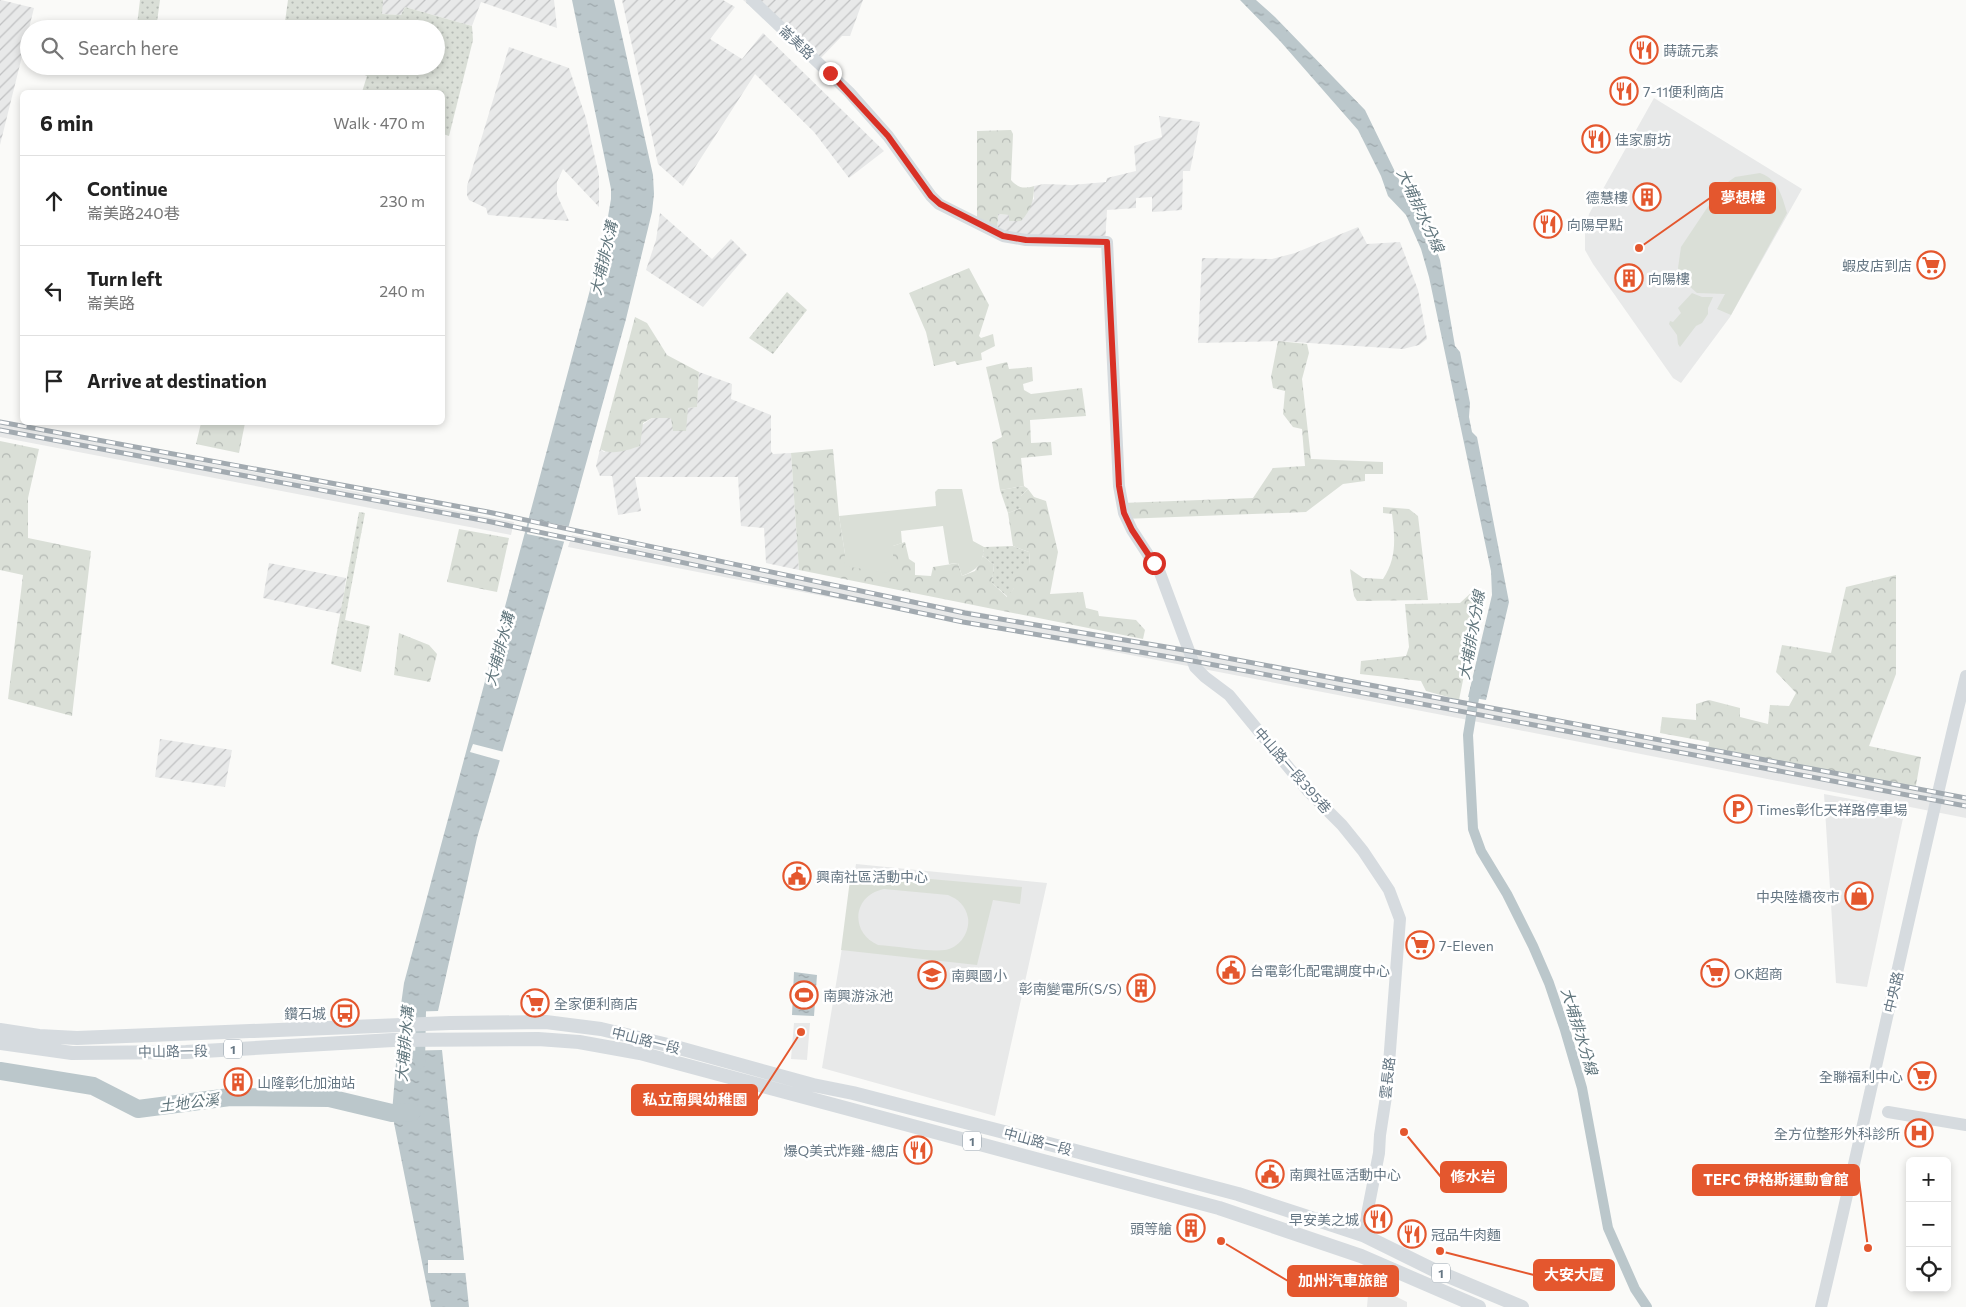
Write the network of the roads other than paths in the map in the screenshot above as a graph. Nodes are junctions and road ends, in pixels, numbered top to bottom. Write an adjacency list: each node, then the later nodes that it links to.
1 (752, 0): 2 (street, 崙美路)
2 (1107, 242): 4 (street, 中山路一段395巷)
3 (1966, 676): 12 (street, 中央路)
4 (1400, 919): 9 (street, 雲長路)
5 (0, 1030): 9 (main road, 中山路一段 / 1)
6 (0, 1043): 10 (main road, 中山路一段 / 1)
7 (1888, 1112): 8 (street)
8 (1966, 1125)
9 (1363, 1235): 11 (main road, 中山路一段 / 1)
10 (1480, 1307)
11 (1522, 1307)
12 (1821, 1307)

